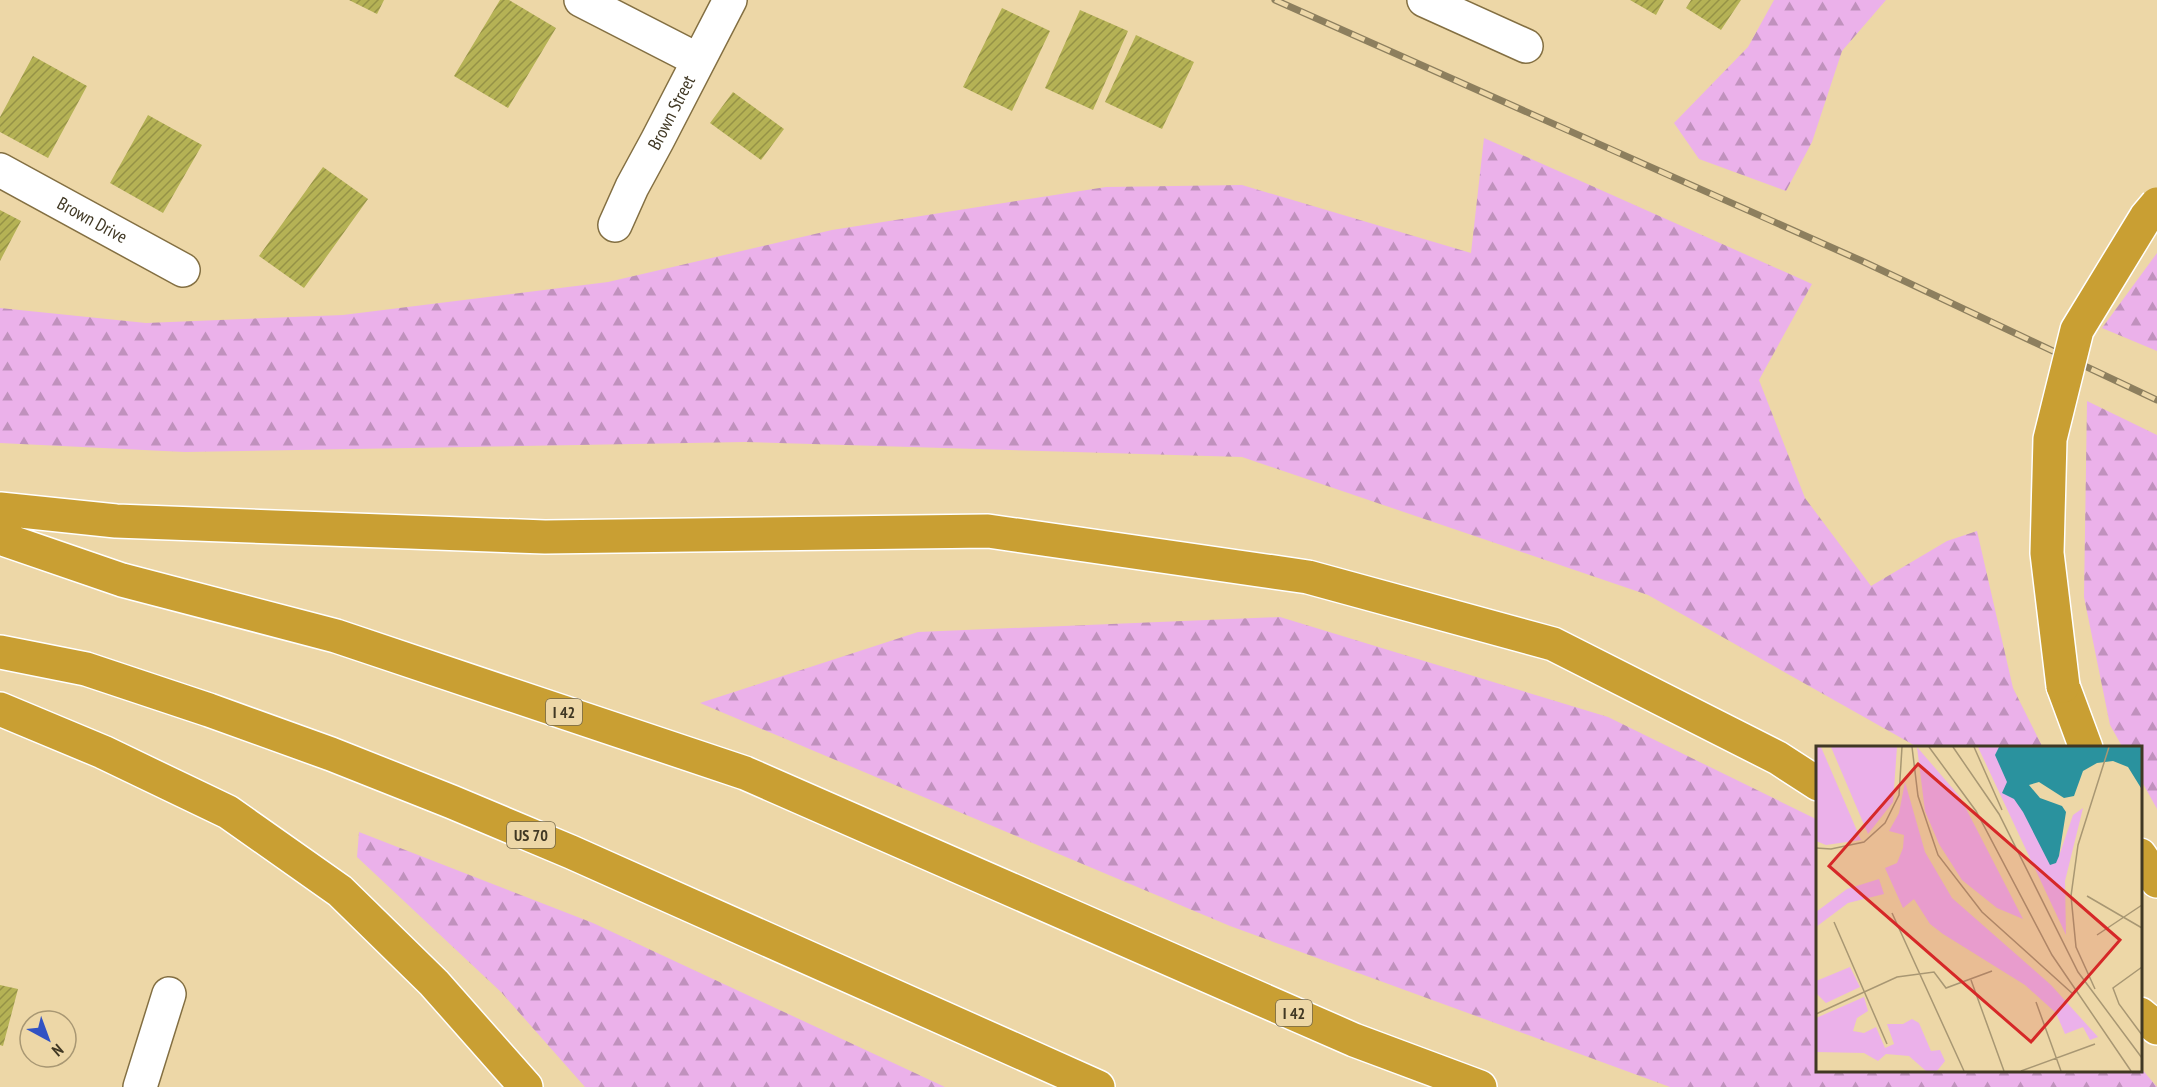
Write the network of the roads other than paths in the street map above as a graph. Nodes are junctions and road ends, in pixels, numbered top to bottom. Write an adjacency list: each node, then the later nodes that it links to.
1 (581, 0): 5 (street)
2 (730, 0): 5 (street, Brown Street)
3 (1424, 0): 4 (street)
4 (1526, 46)
5 (698, 60): 8 (street, Brown Street)
6 (0, 170): 9 (street, Brown Drive)
7 (2157, 204): 14 (highway, bridge)
8 (615, 225)
9 (183, 270)
10 (0, 509): 15 (highway)
11 (0, 538): 26 (highway, I 42)
12 (0, 652): 21 (highway, US 70)
13 (0, 708): 23 (highway)
14 (2085, 746)
15 (1816, 783)
16 (2142, 858): 17 (highway)
17 (2157, 881)
18 (169, 994): 22 (street)
19 (2142, 1016): 20 (highway)
20 (2157, 1028)
21 (1045, 1064): 24 (highway); 25 (highway, US 70)
22 (140, 1087)
23 (526, 1087)
24 (1085, 1087)
25 (1098, 1087)
26 (1480, 1087)

